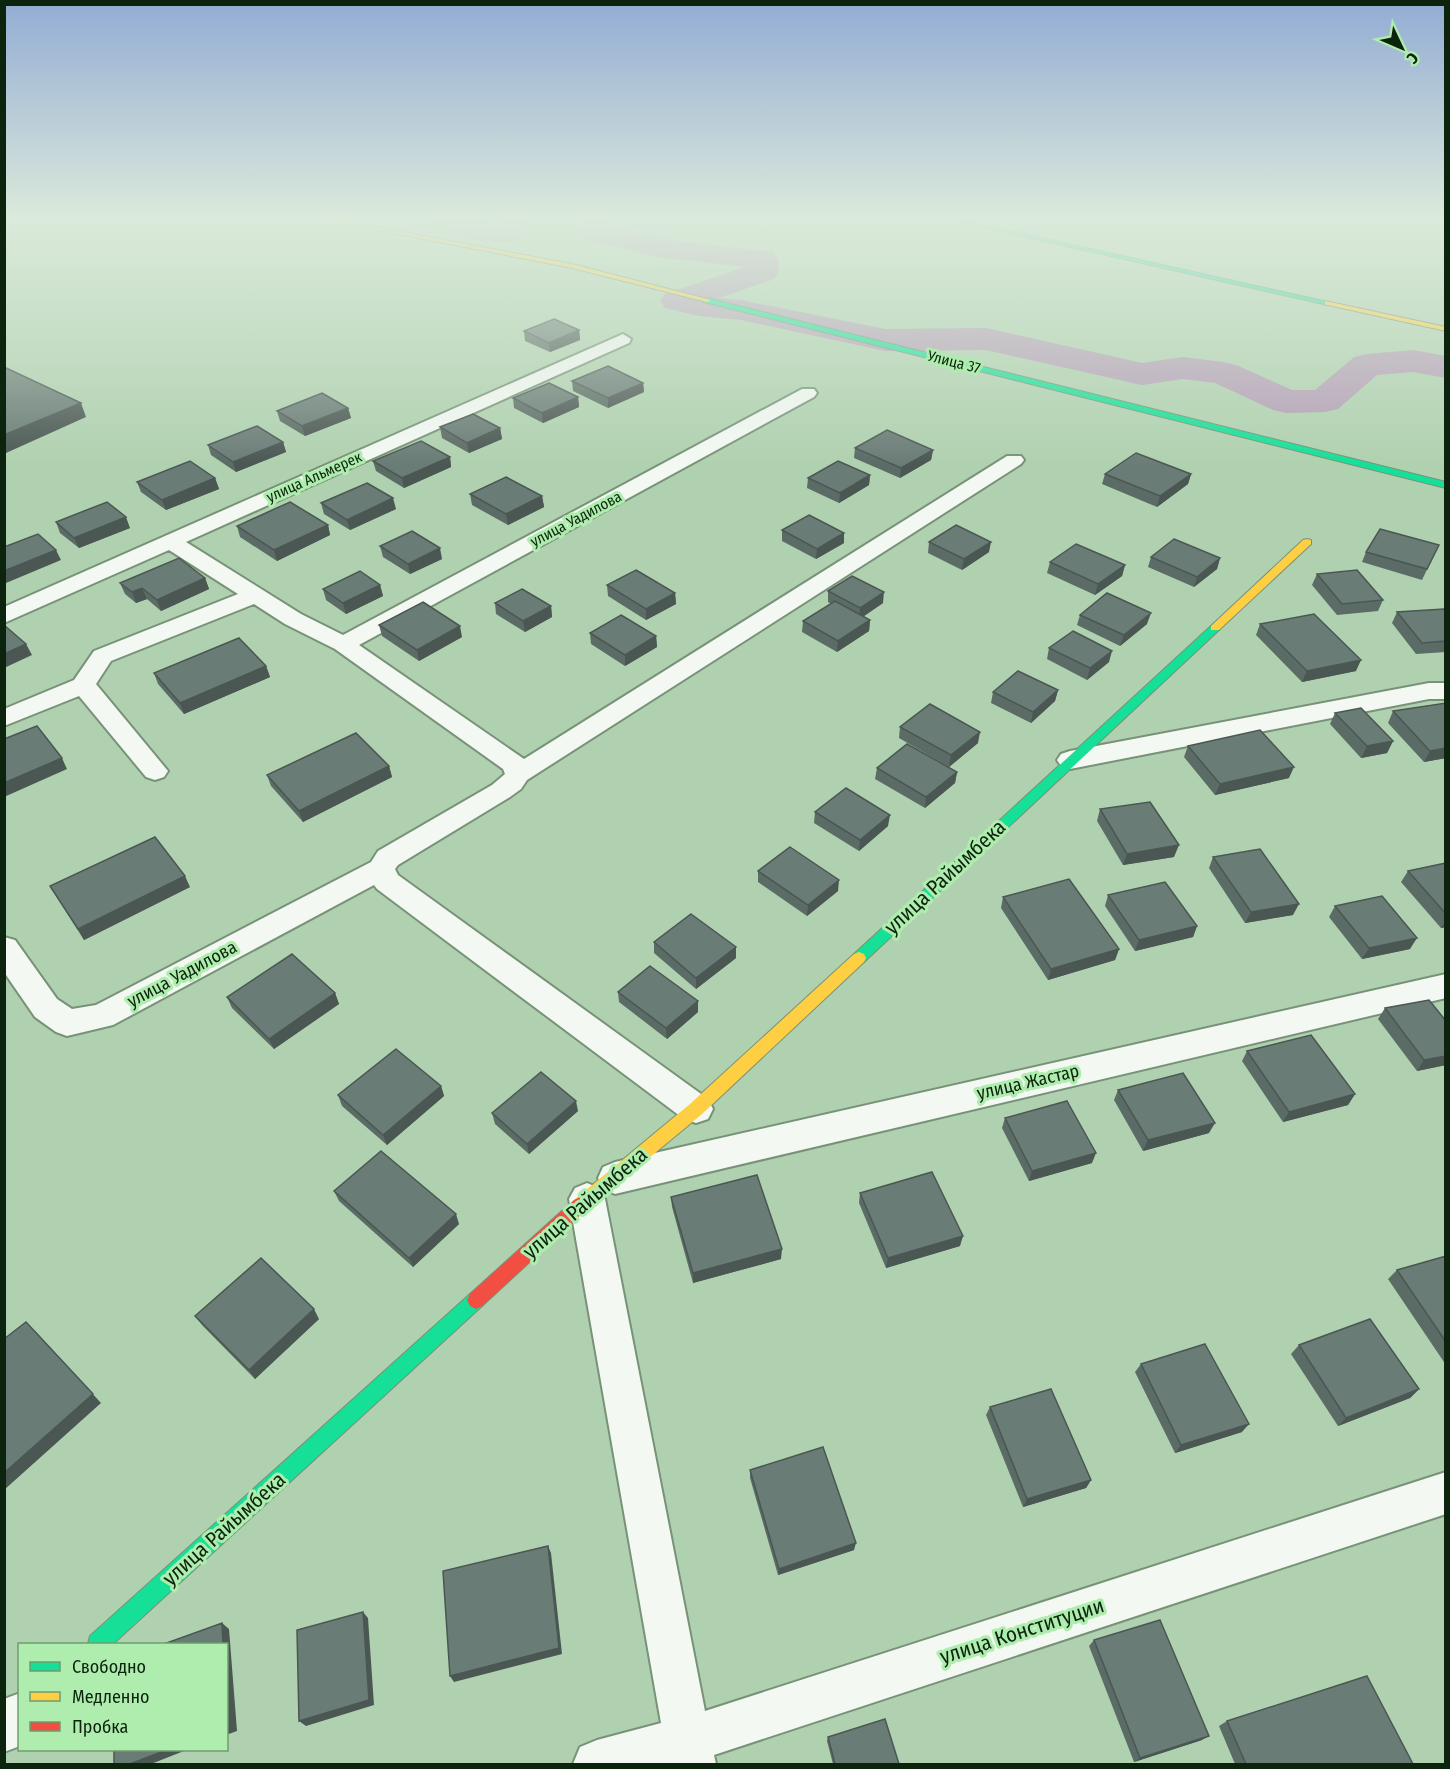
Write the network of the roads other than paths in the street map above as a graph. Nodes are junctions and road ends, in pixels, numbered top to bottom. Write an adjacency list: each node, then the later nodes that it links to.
1 (710, 301): 7 (main road, Улица 37)
2 (1318, 301): 3 (main road)
3 (1446, 329)
4 (623, 339): 8 (street, улица Альмерек)
5 (808, 393): 12 (street, улица Уадилова)
6 (1014, 459): 18 (street, улица Уадилова)
7 (1446, 485)
8 (170, 541): 10 (street); 11 (street, улица Альмерек)
9 (1307, 542): 16 (main road, улица Райымбека)
10 (256, 596): 12 (street); 13 (street)
11 (4, 616)
12 (343, 644): 18 (street)
13 (83, 686): 15 (street); 17 (street)
14 (1446, 691): 16 (street)
15 (4, 718)
16 (1070, 760): 22 (main road, улица Райымбека)
17 (155, 771)
18 (518, 774): 19 (street, улица Уадилова)
19 (381, 869): 20 (street, улица Уадилова); 22 (street)
20 (4, 948)
21 (1446, 986): 23 (street, улица Жастар)
22 (696, 1108): 23 (main road, улица Райымбека)
23 (599, 1189): 25 (main road, улица Райымбека); 28 (street)
24 (1446, 1493): 28 (street, улица Конституции)
25 (99, 1643)
26 (18, 1718): 27 (street)
27 (4, 1730)
28 (689, 1752): 29 (street, улица Конституции)
29 (597, 1764)

